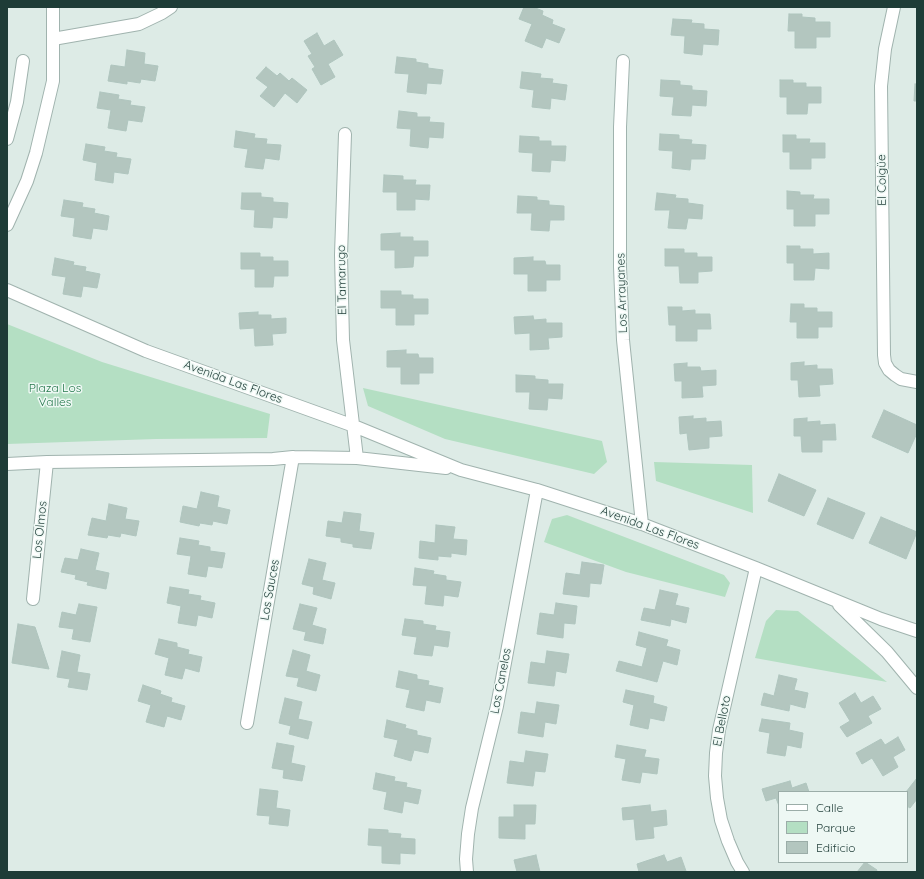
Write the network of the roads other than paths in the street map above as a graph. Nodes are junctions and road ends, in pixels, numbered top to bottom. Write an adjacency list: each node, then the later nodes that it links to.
1 (53, 7): 4 (street)
2 (171, 7): 4 (street)
3 (894, 7): 11 (street, El Coigüe)
4 (53, 39): 9 (street)
5 (623, 60): 19 (street, Los Arrayanes)
6 (23, 61): 8 (street)
7 (345, 134): 12 (street, El Tamarugo)
8 (7, 139)
9 (7, 225)
10 (7, 290): 12 (street, Avenida Las Flores)
11 (917, 382)
12 (354, 426): 14 (street, El Tamarugo); 17 (street, Avenida Las Flores)
13 (293, 457): 14 (street, Avenida Las Flores); 15 (street, Avenida Las Flores); 25 (street, Los Sauces)
14 (357, 458): 17 (street, Avenida Las Flores)
15 (47, 462): 16 (street, Avenida Las Flores); 21 (street, Los Olmos)
16 (7, 464)
17 (461, 470): 18 (street, Avenida Las Flores)
18 (537, 490): 19 (street, Avenida Las Flores); 26 (street, Los Canelos)
19 (642, 524): 20 (street, Avenida Las Flores)
20 (756, 568): 22 (street, Avenida Las Flores); 27 (street, El Belloto)
21 (33, 599)
22 (834, 600): 23 (street, Avenida Las Flores); 24 (street, Avenida Las Flores)
23 (917, 630)
24 (917, 688)
25 (247, 723)
26 (467, 872)
27 (743, 872)

